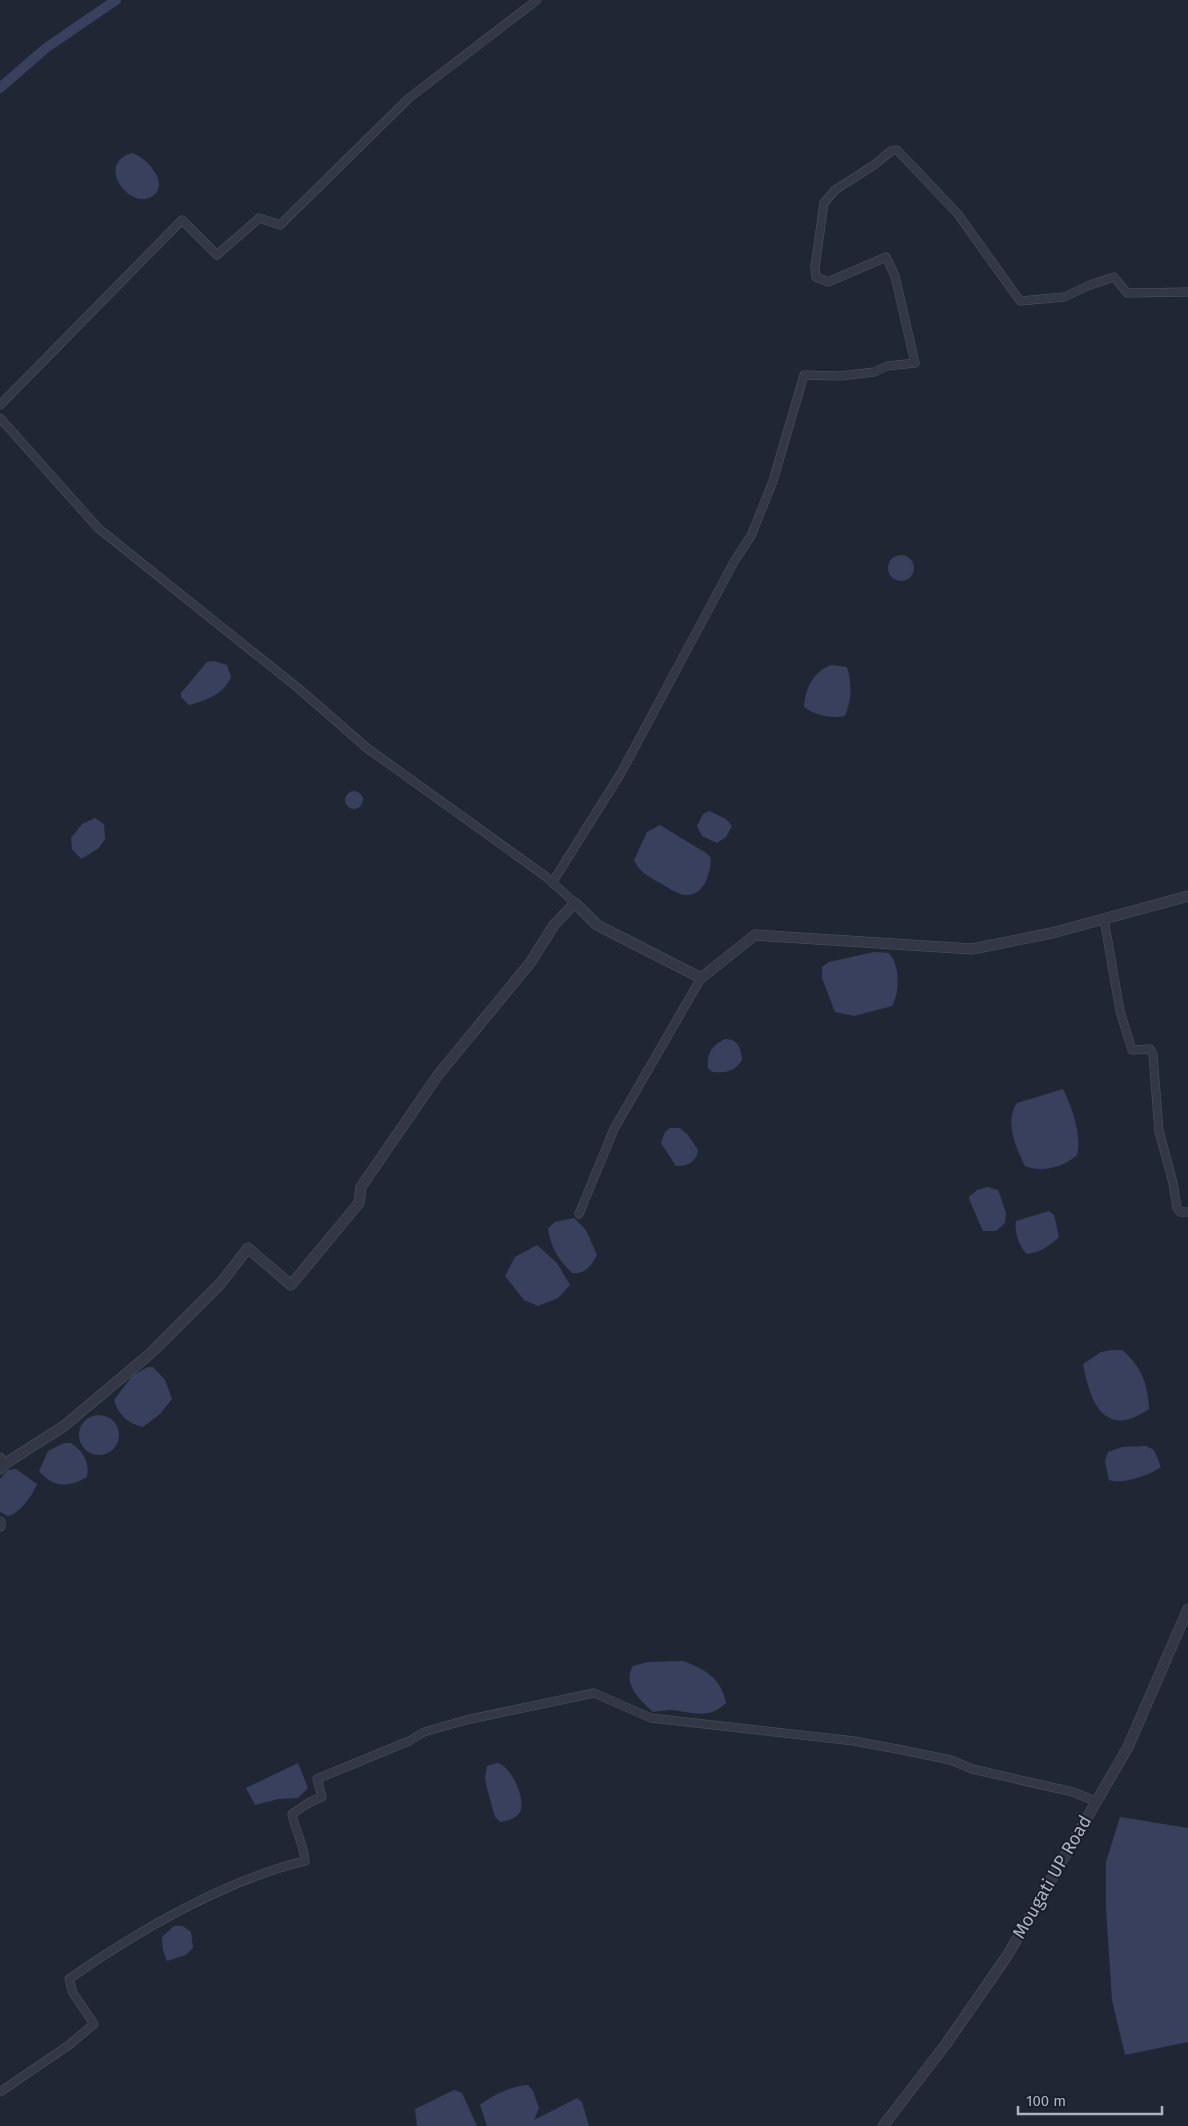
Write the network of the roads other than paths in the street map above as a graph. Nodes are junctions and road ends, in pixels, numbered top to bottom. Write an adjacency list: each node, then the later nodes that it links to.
1 (538, 0): 3 (street)
2 (1188, 292): 5 (street)
3 (0, 405)
4 (0, 418): 5 (street)
5 (552, 883): 7 (street)
6 (1188, 896): 8 (street)
7 (575, 903): 9 (street); 12 (street)
8 (1104, 919): 9 (street); 10 (street)
9 (701, 978): 11 (street)
10 (1188, 1212)
11 (579, 1214)
12 (2, 1463)
13 (1188, 1608): 14 (street, Mougati UP Road)
14 (1095, 1801): 15 (street); 16 (street, Mougati UP Road)
15 (0, 2092)
16 (883, 2126)

